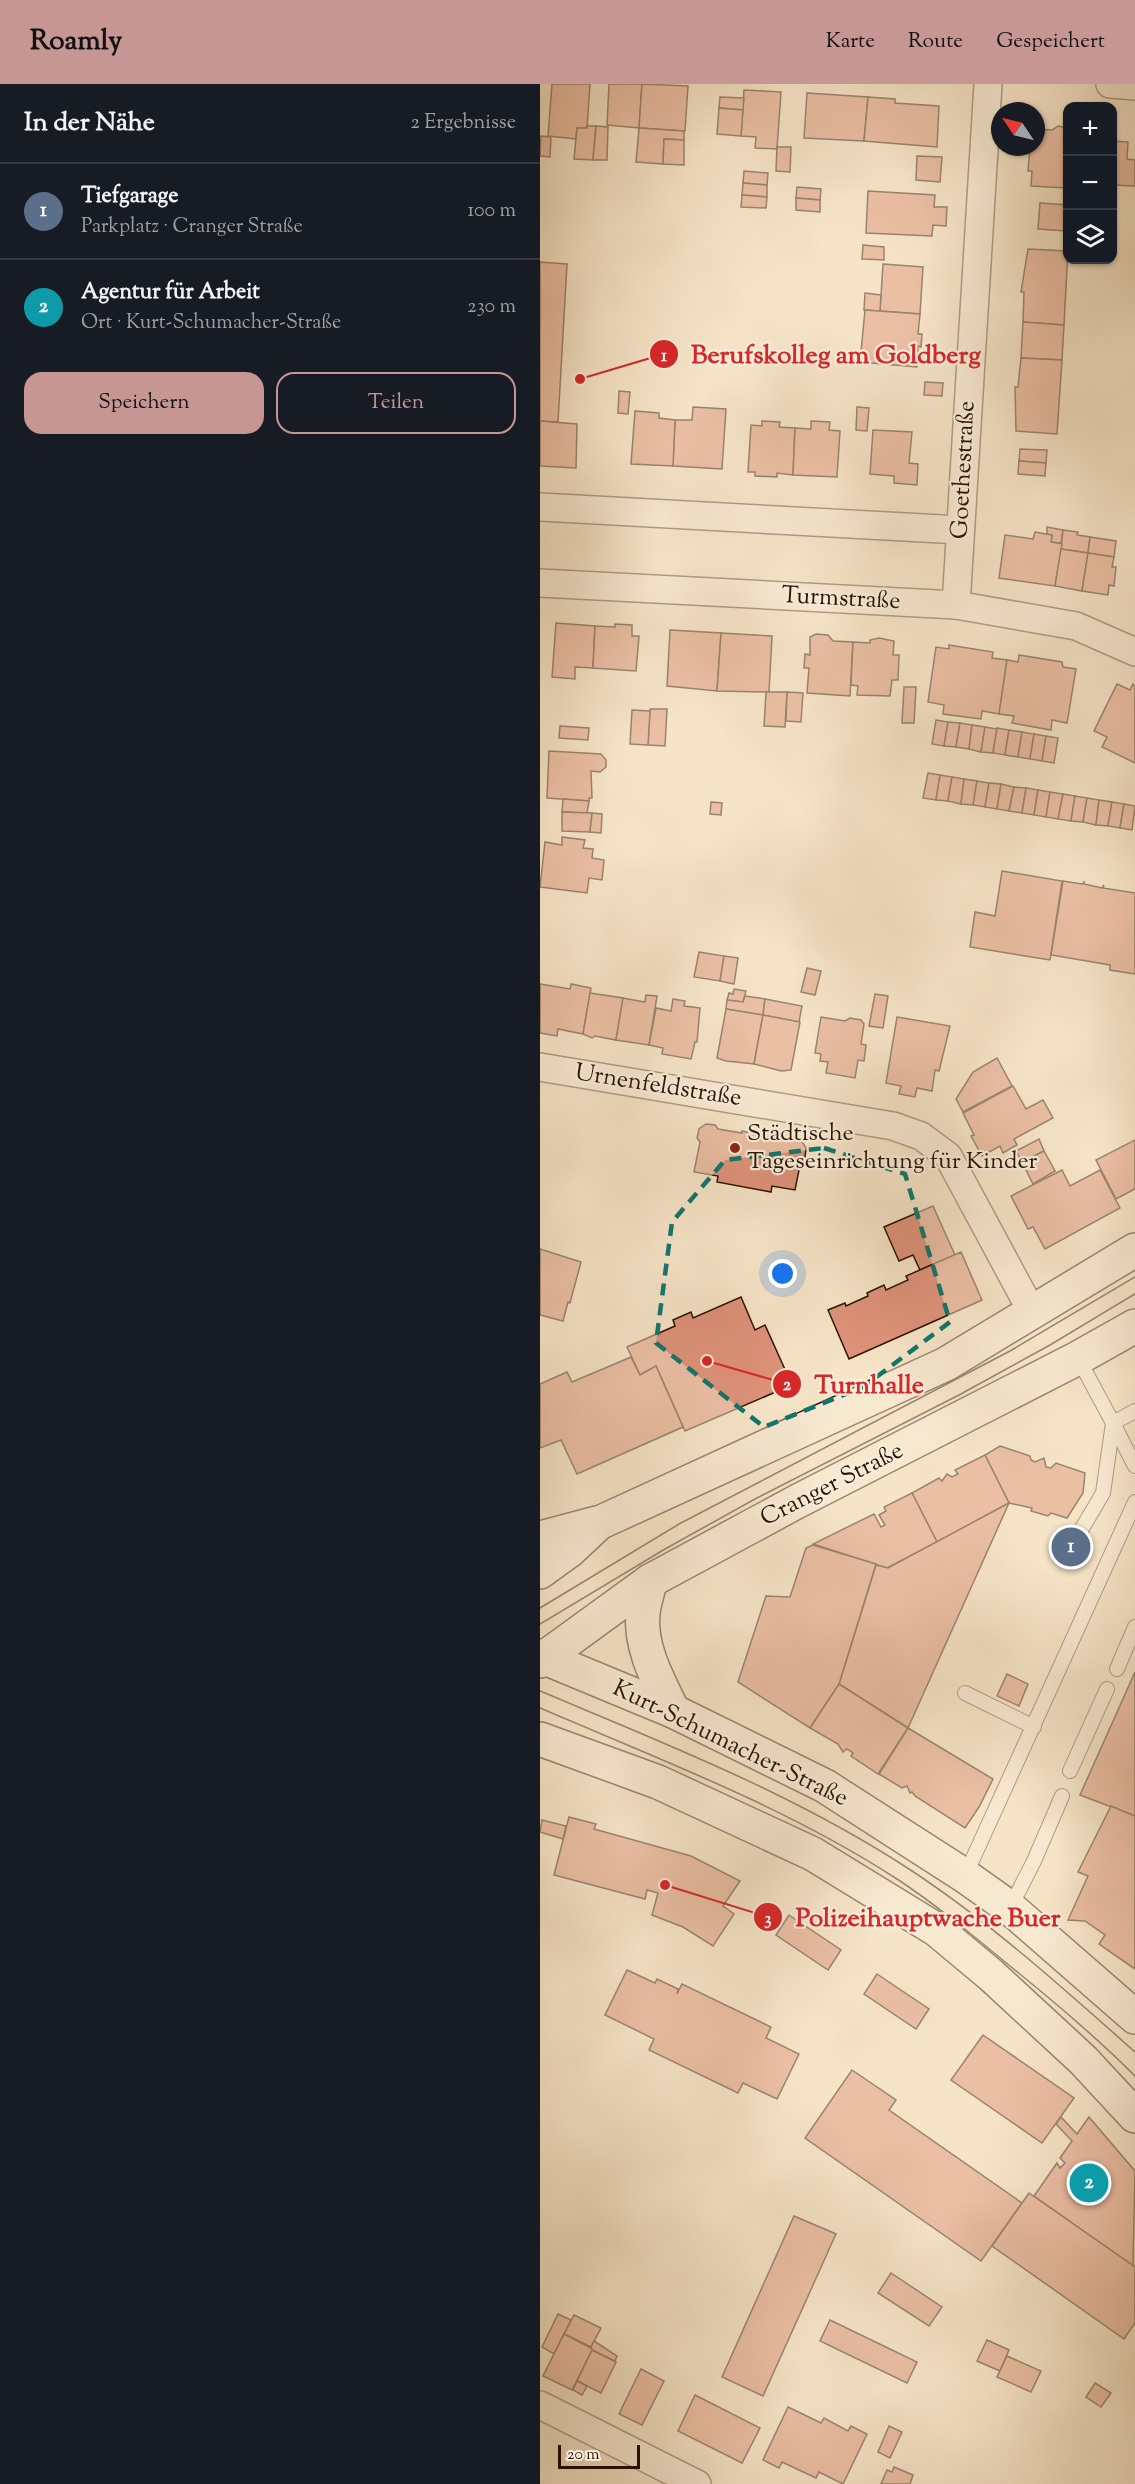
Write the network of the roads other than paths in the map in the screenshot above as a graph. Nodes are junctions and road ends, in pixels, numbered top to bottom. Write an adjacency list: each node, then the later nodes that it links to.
1 (987, 84): 5 (street, Goethestraße)
2 (1110, 84): 3 (street)
3 (1135, 86)
4 (540, 507): 5 (street)
5 (960, 530): 7 (street, Goethestraße)
6 (540, 583): 7 (street, Turmstraße)
7 (956, 605): 8 (street, Turmstraße)
8 (1135, 652)
9 (540, 1067): 11 (street, Urnenfeldstraße)
10 (1135, 1250): 11 (main road)
11 (1032, 1312): 18 (main road)
12 (1135, 1326): 13 (main road, Cranger Straße)
13 (1078, 1358): 15 (lane); 22 (main road, Cranger Straße)
14 (1135, 1411): 15 (lane)
15 (1113, 1424): 16 (lane); 20 (lane)
16 (1135, 1466)
17 (1135, 1502): 29 (lane)
18 (599, 1523): 19 (main road); 21 (main road)
19 (540, 1538)
20 (1071, 1547)
21 (540, 1572)
22 (650, 1581): 24 (main road, Cranger Straße); 28 (main road)
23 (1135, 1627): 25 (lane)
24 (542, 1658): 28 (main road, Kurt-Schumacher-Straße)
25 (1117, 1669)
26 (1107, 1689): 31 (lane)
27 (965, 1693): 29 (lane)
28 (673, 1711): 33 (main road, Kurt-Schumacher-Straße)
29 (1034, 1727): 33 (lane)
30 (540, 1739): 36 (main road)
31 (1070, 1771)
32 (1062, 1797): 34 (lane)
33 (965, 1876): 34 (main road, Kurt-Schumacher-Straße)
34 (1010, 1908): 35 (main road, Kurt-Schumacher-Straße)
35 (1135, 2017)
36 (1135, 2116)
37 (540, 2405): 38 (street)
38 (697, 2484)

